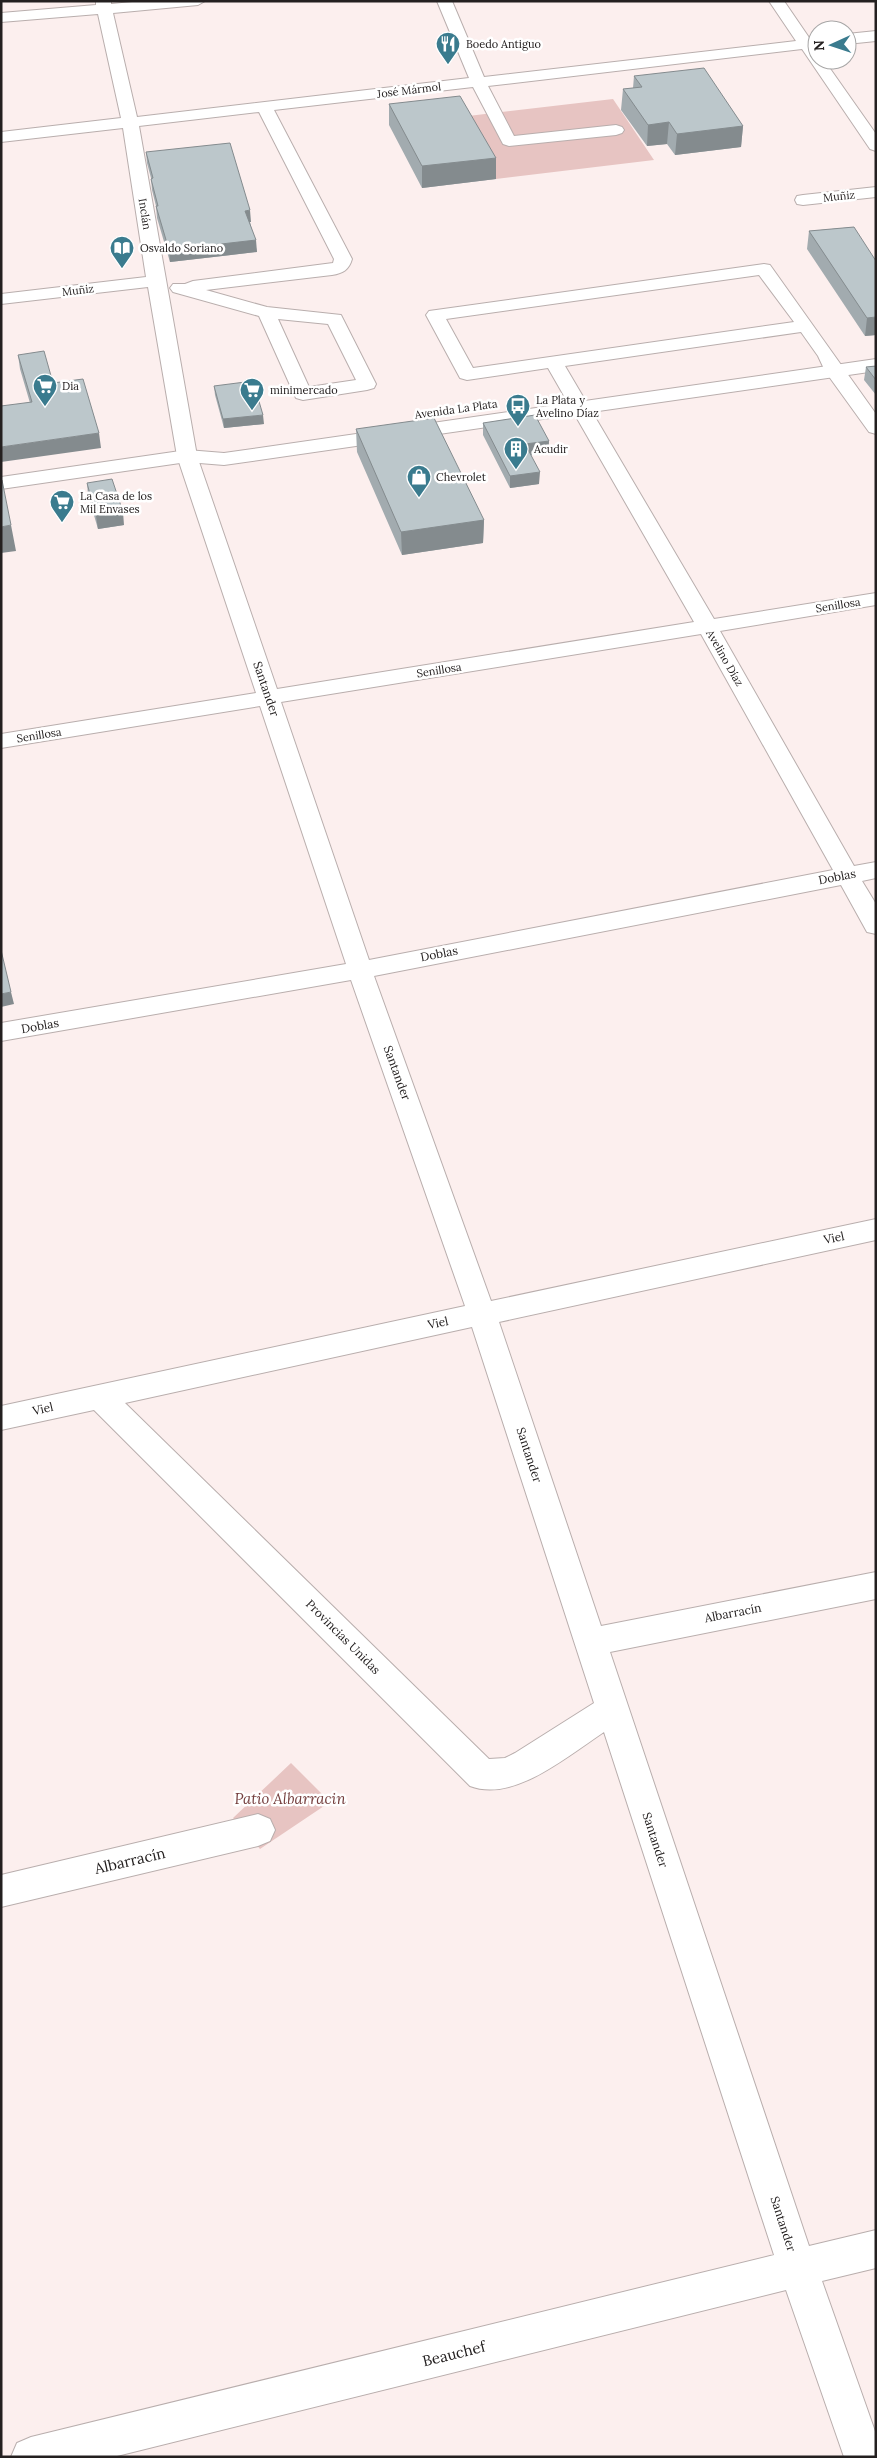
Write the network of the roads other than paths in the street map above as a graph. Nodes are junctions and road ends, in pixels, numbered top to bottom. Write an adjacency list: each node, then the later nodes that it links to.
1 (198, 1): 4 (street)
2 (444, 1): 11 (street)
3 (776, 1): 8 (street)
4 (104, 5): 5 (street); 14 (street, Inclán)
5 (1, 18)
6 (876, 36): 7 (street)
7 (857, 38)
8 (807, 39)
9 (807, 44): 11 (street, José Mármol)
10 (828, 70): 19 (street)
11 (478, 82): 12 (street, José Mármol); 18 (street)
12 (264, 108): 14 (street, José Mármol); 24 (street)
13 (594, 114): 16 (street)
14 (130, 123): 17 (street, José Mármol); 23 (street, Inclán)
15 (616, 130): 16 (street)
16 (569, 135): 18 (street)
17 (1, 137)
18 (509, 141): 20 (street)
19 (876, 146)
20 (516, 157)
21 (876, 192): 22 (street, Muñiz)
22 (803, 200)
23 (156, 285): 24 (street, Muñiz); 25 (street, Muñiz); 34 (street, Inclán)
24 (179, 288): 26 (street)
25 (1, 298)
26 (266, 312): 26 (street)
27 (806, 326): 29 (street); 29 (street); 30 (street)
28 (876, 348): 30 (street, Avenida La Plata)
29 (554, 362): 32 (street, Avelino Díaz)
30 (831, 364): 31 (street, Avenida La Plata); 32 (street, Avenida La Plata); 33 (street)
31 (876, 365)
32 (576, 400): 34 (street, Avenida La Plata); 37 (street, Avelino Díaz)
33 (876, 428)
34 (187, 456): 35 (street, Avenida La Plata); 38 (street, Santander)
35 (1, 483)
36 (876, 599): 37 (street, Senillosa)
37 (707, 626): 38 (street, Senillosa); 41 (street, Avelino Díaz)
38 (268, 698): 39 (street, Senillosa); 43 (street, Santander)
39 (1, 741)
40 (876, 870): 41 (street, Doblas)
41 (848, 874): 42 (street, Avelino Díaz); 43 (street, Doblas)
42 (876, 926)
43 (360, 970): 44 (street, Doblas); 46 (street, Santander)
44 (1, 1032)
45 (876, 1229): 46 (street, Viel)
46 (482, 1314): 47 (street, Viel); 50 (street, Santander)
47 (98, 1396): 48 (street, Viel); 51 (street, Provincias Unidas)
48 (1, 1418)
49 (876, 1585): 50 (street, Albarracín)
50 (591, 1642): 51 (street, Santander)
51 (612, 1709): 55 (street, Santander)
52 (258, 1830): 53 (street, Albarracín)
53 (1, 1891)
54 (876, 2249): 55 (street, Beauchef)
55 (798, 2269): 56 (street, Beauchef); 57 (street, Santander)
56 (31, 2457)
57 (864, 2457)

